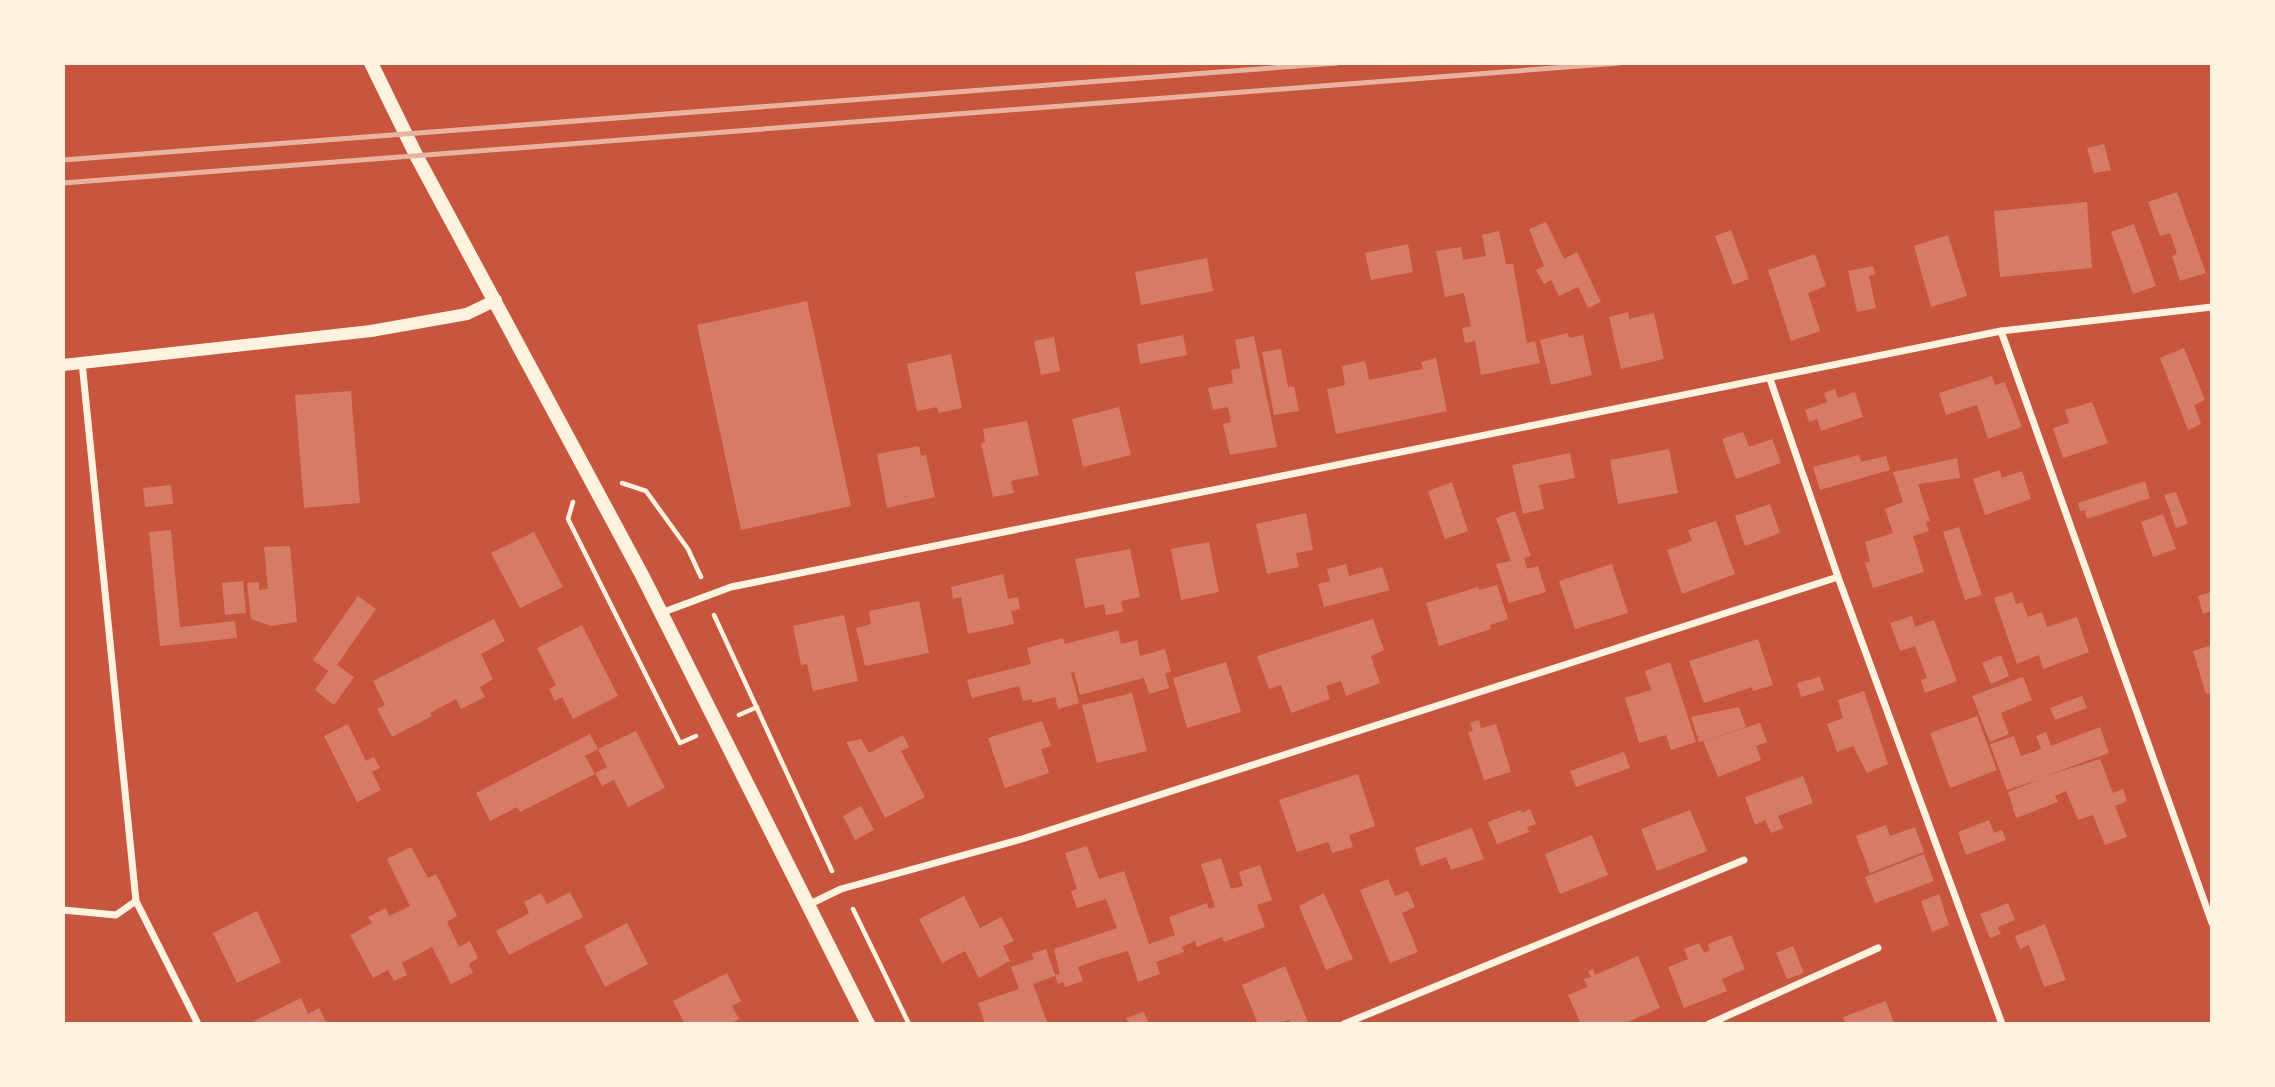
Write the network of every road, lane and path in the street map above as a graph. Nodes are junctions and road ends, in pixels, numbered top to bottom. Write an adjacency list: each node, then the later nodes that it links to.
1 (371, 63): 2 (main road)
2 (496, 300): 5 (street); 12 (main road)
3 (2212, 307): 4 (street)
4 (2001, 331): 7 (street); 23 (street)
5 (82, 362): 6 (street); 19 (street)
6 (63, 365)
7 (1770, 379): 11 (street); 12 (street)
8 (646, 491): 10 (path)
9 (568, 519): 16 (path)
10 (702, 578)
11 (1838, 578): 20 (street); 30 (street)
12 (661, 614): 20 (main road)
13 (715, 618): 14 (path)
14 (757, 707): 15 (path); 18 (path)
15 (742, 714)
16 (688, 740)
17 (1744, 860): 28 (street)
18 (832, 871)
19 (136, 901): 22 (street); 25 (street)
20 (807, 905): 26 (main road)
21 (853, 909): 27 (path)
22 (63, 910)
23 (2212, 923)
24 (1878, 948): 29 (street)
25 (198, 1024)
26 (868, 1024)
27 (909, 1024)
28 (1344, 1024)
29 (1709, 1024)
30 (2002, 1024)

